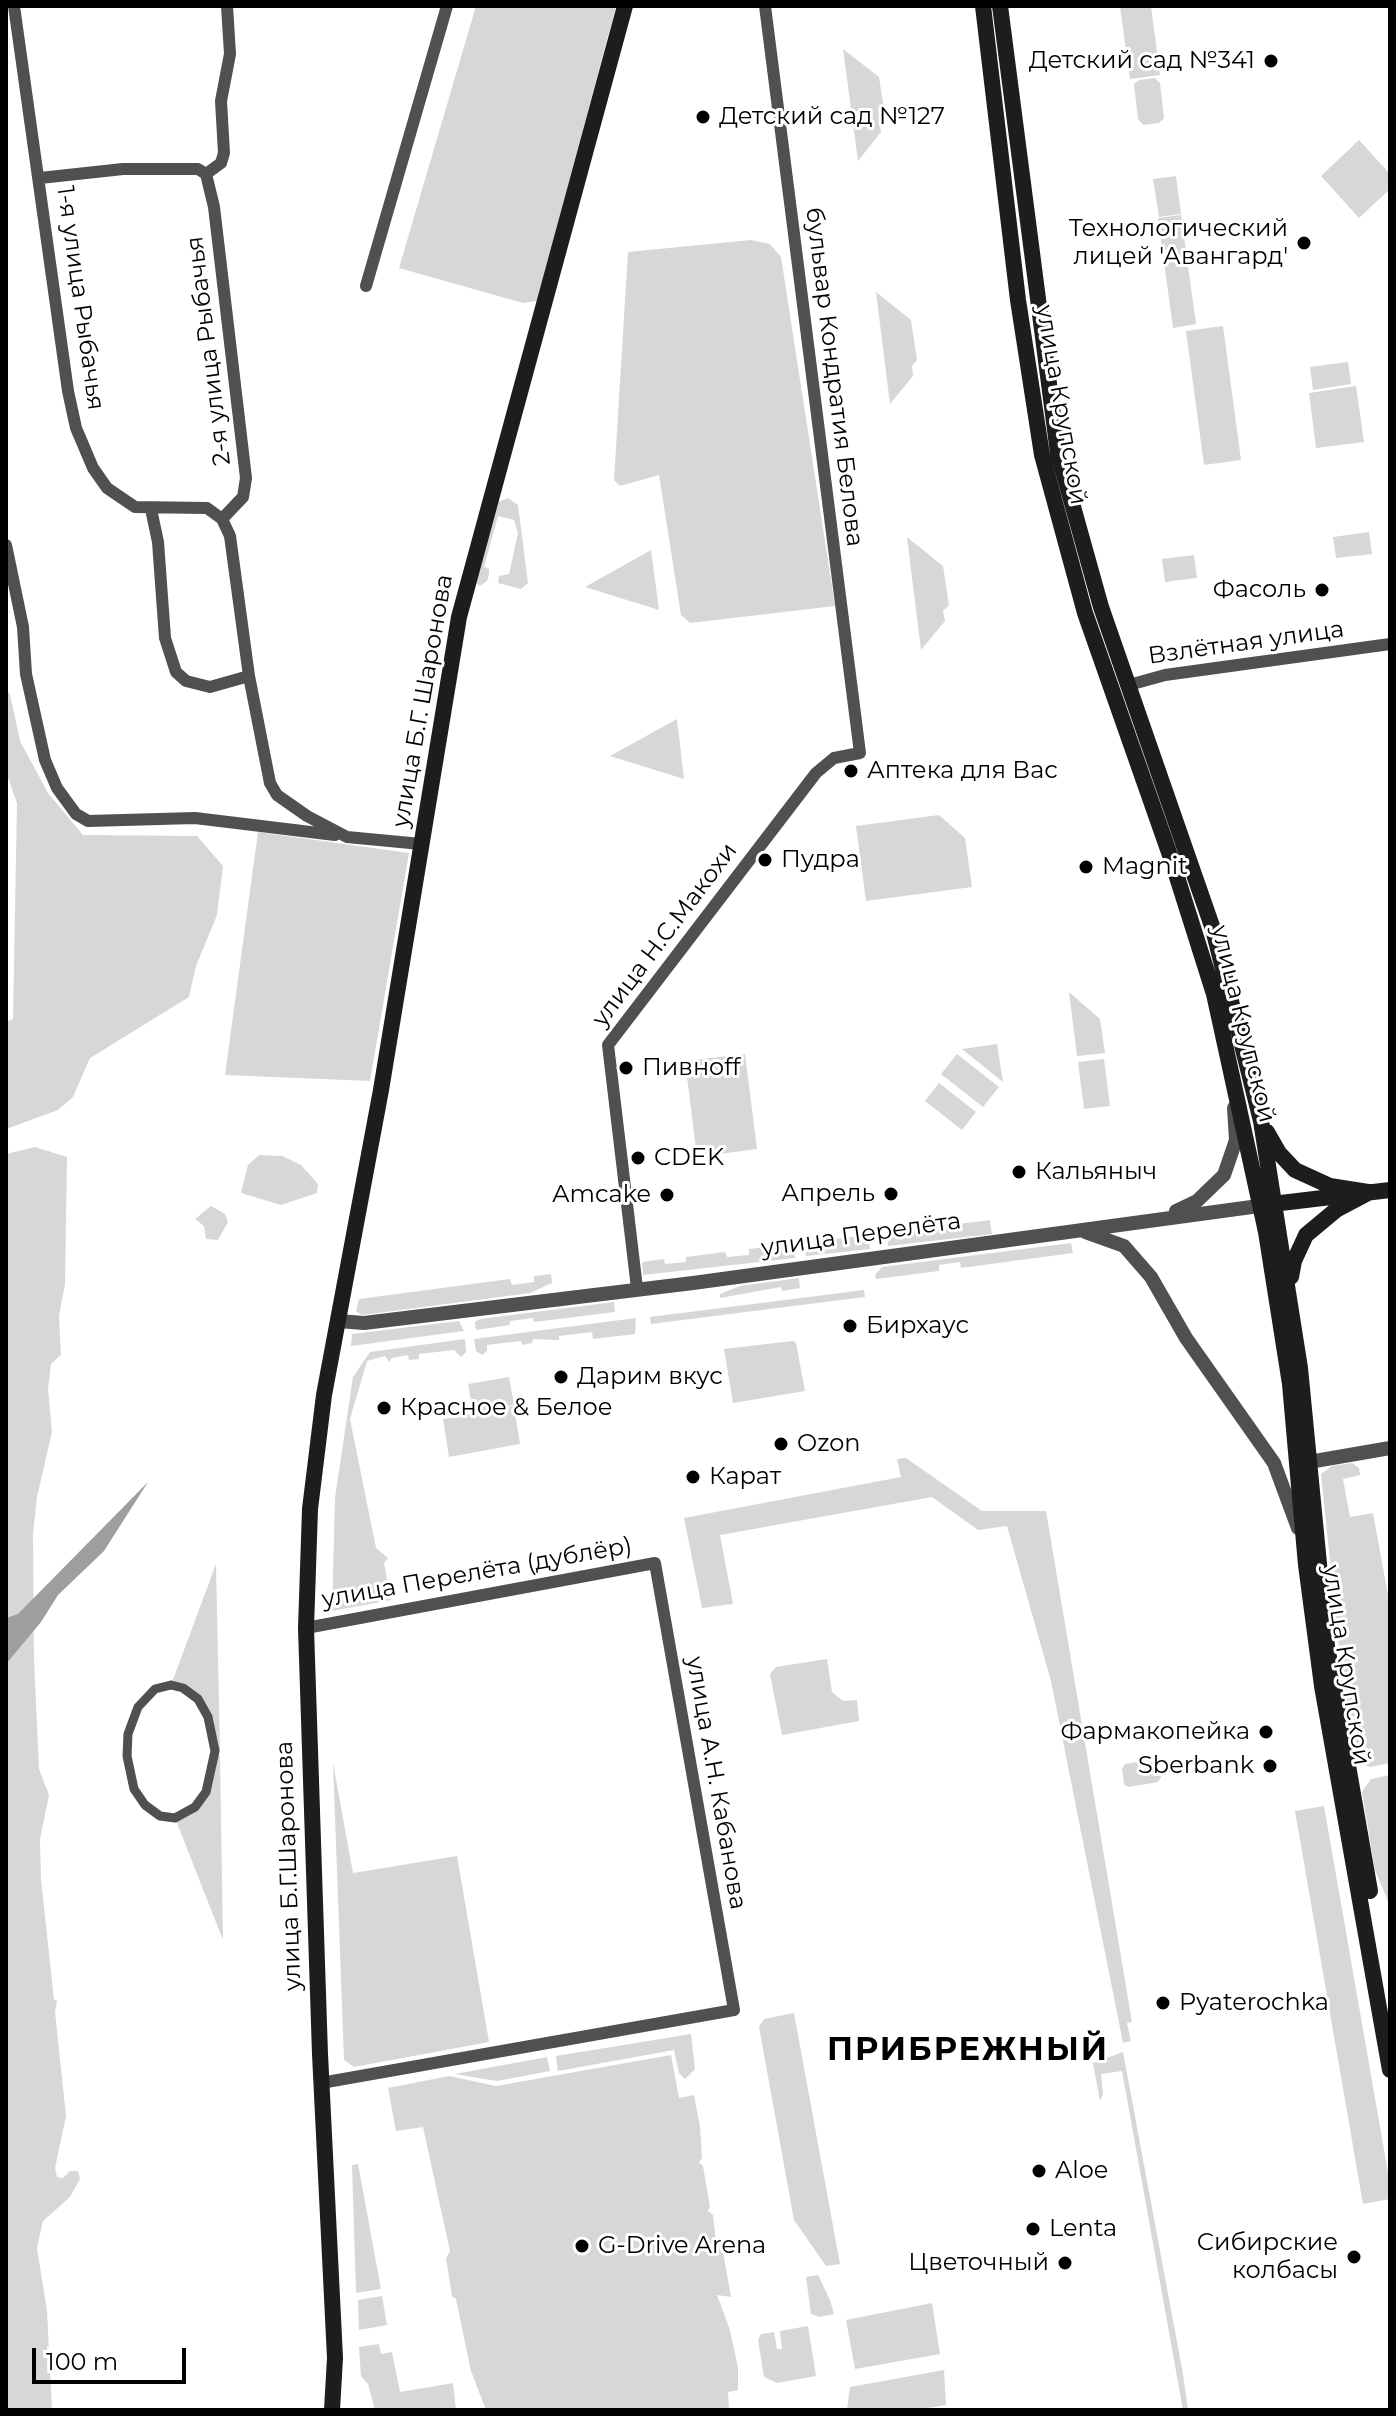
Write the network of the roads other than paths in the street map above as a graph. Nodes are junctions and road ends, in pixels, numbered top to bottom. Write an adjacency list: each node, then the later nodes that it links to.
1 (14, 6): 9 (street, 1-я улица Рыбачья)
2 (227, 6): 8 (street)
3 (447, 6): 10 (street)
4 (625, 6): 20 (main road, улица Б.Г. Шаронова)
5 (765, 6): 18 (street, бульвар Кондратия Белова)
6 (983, 6): 17 (main road, улица Крупской)
7 (1000, 6): 16 (main road, улица Крупской)
8 (206, 174): 9 (street); 12 (street, 2-я улица Рыбачья)
9 (40, 178): 11 (street, 1-я улица Рыбачья)
10 (366, 286)
11 (151, 509): 12 (street); 15 (street)
12 (222, 519): 15 (street)
13 (6, 545): 19 (street)
14 (1390, 644): 16 (street, Взлётная улица)
15 (249, 676): 19 (street)
16 (1129, 685): 17 (street, Взлётная улица); 22 (main road, улица Крупской)
17 (1111, 692): 21 (main road, улица Крупской)
18 (860, 753): 28 (street, улица Н.С.Макохи)
19 (347, 837): 20 (street)
20 (421, 844): 30 (main road, улица Б.Г. Шаронова)
21 (1234, 1075): 25 (main road, улица Крупской); 26 (street)
22 (1261, 1121): 24 (main road); 25 (main road, улица Крупской)
23 (1390, 1190): 24 (main road, улица Перелёта)
24 (1370, 1192): 25 (main road, улица Перелёта); 29 (main road)
25 (1267, 1205): 26 (street, улица Перелёта); 29 (main road, улица Крупской); 34 (main road, улица Крупской)
26 (1153, 1219): 27 (street, улица Перелёта)
27 (1077, 1230): 28 (street, улица Перелёта); 34 (street)
28 (637, 1288): 30 (street, улица Перелёта)
29 (1289, 1294): 32 (main road, улица Крупской)
30 (338, 1321): 35 (main road, улица Б.Г.Шаронова)
31 (1390, 1448): 32 (street)
32 (1309, 1462): 37 (main road, улица Крупской)
33 (655, 1563): 35 (street, улица Перелёта (дублёр)); 39 (street, улица А.Н. Кабанова)
34 (1306, 1565): 38 (main road, улица Крупской)
35 (306, 1628): 39 (main road, улица Б.Г.Шаронова)
36 (171, 1685): 36 (street)
37 (1390, 2007)
38 (1390, 2070)
39 (321, 2083): 40 (main road, улица Б.Г.Шаронова)
40 (332, 2410)

